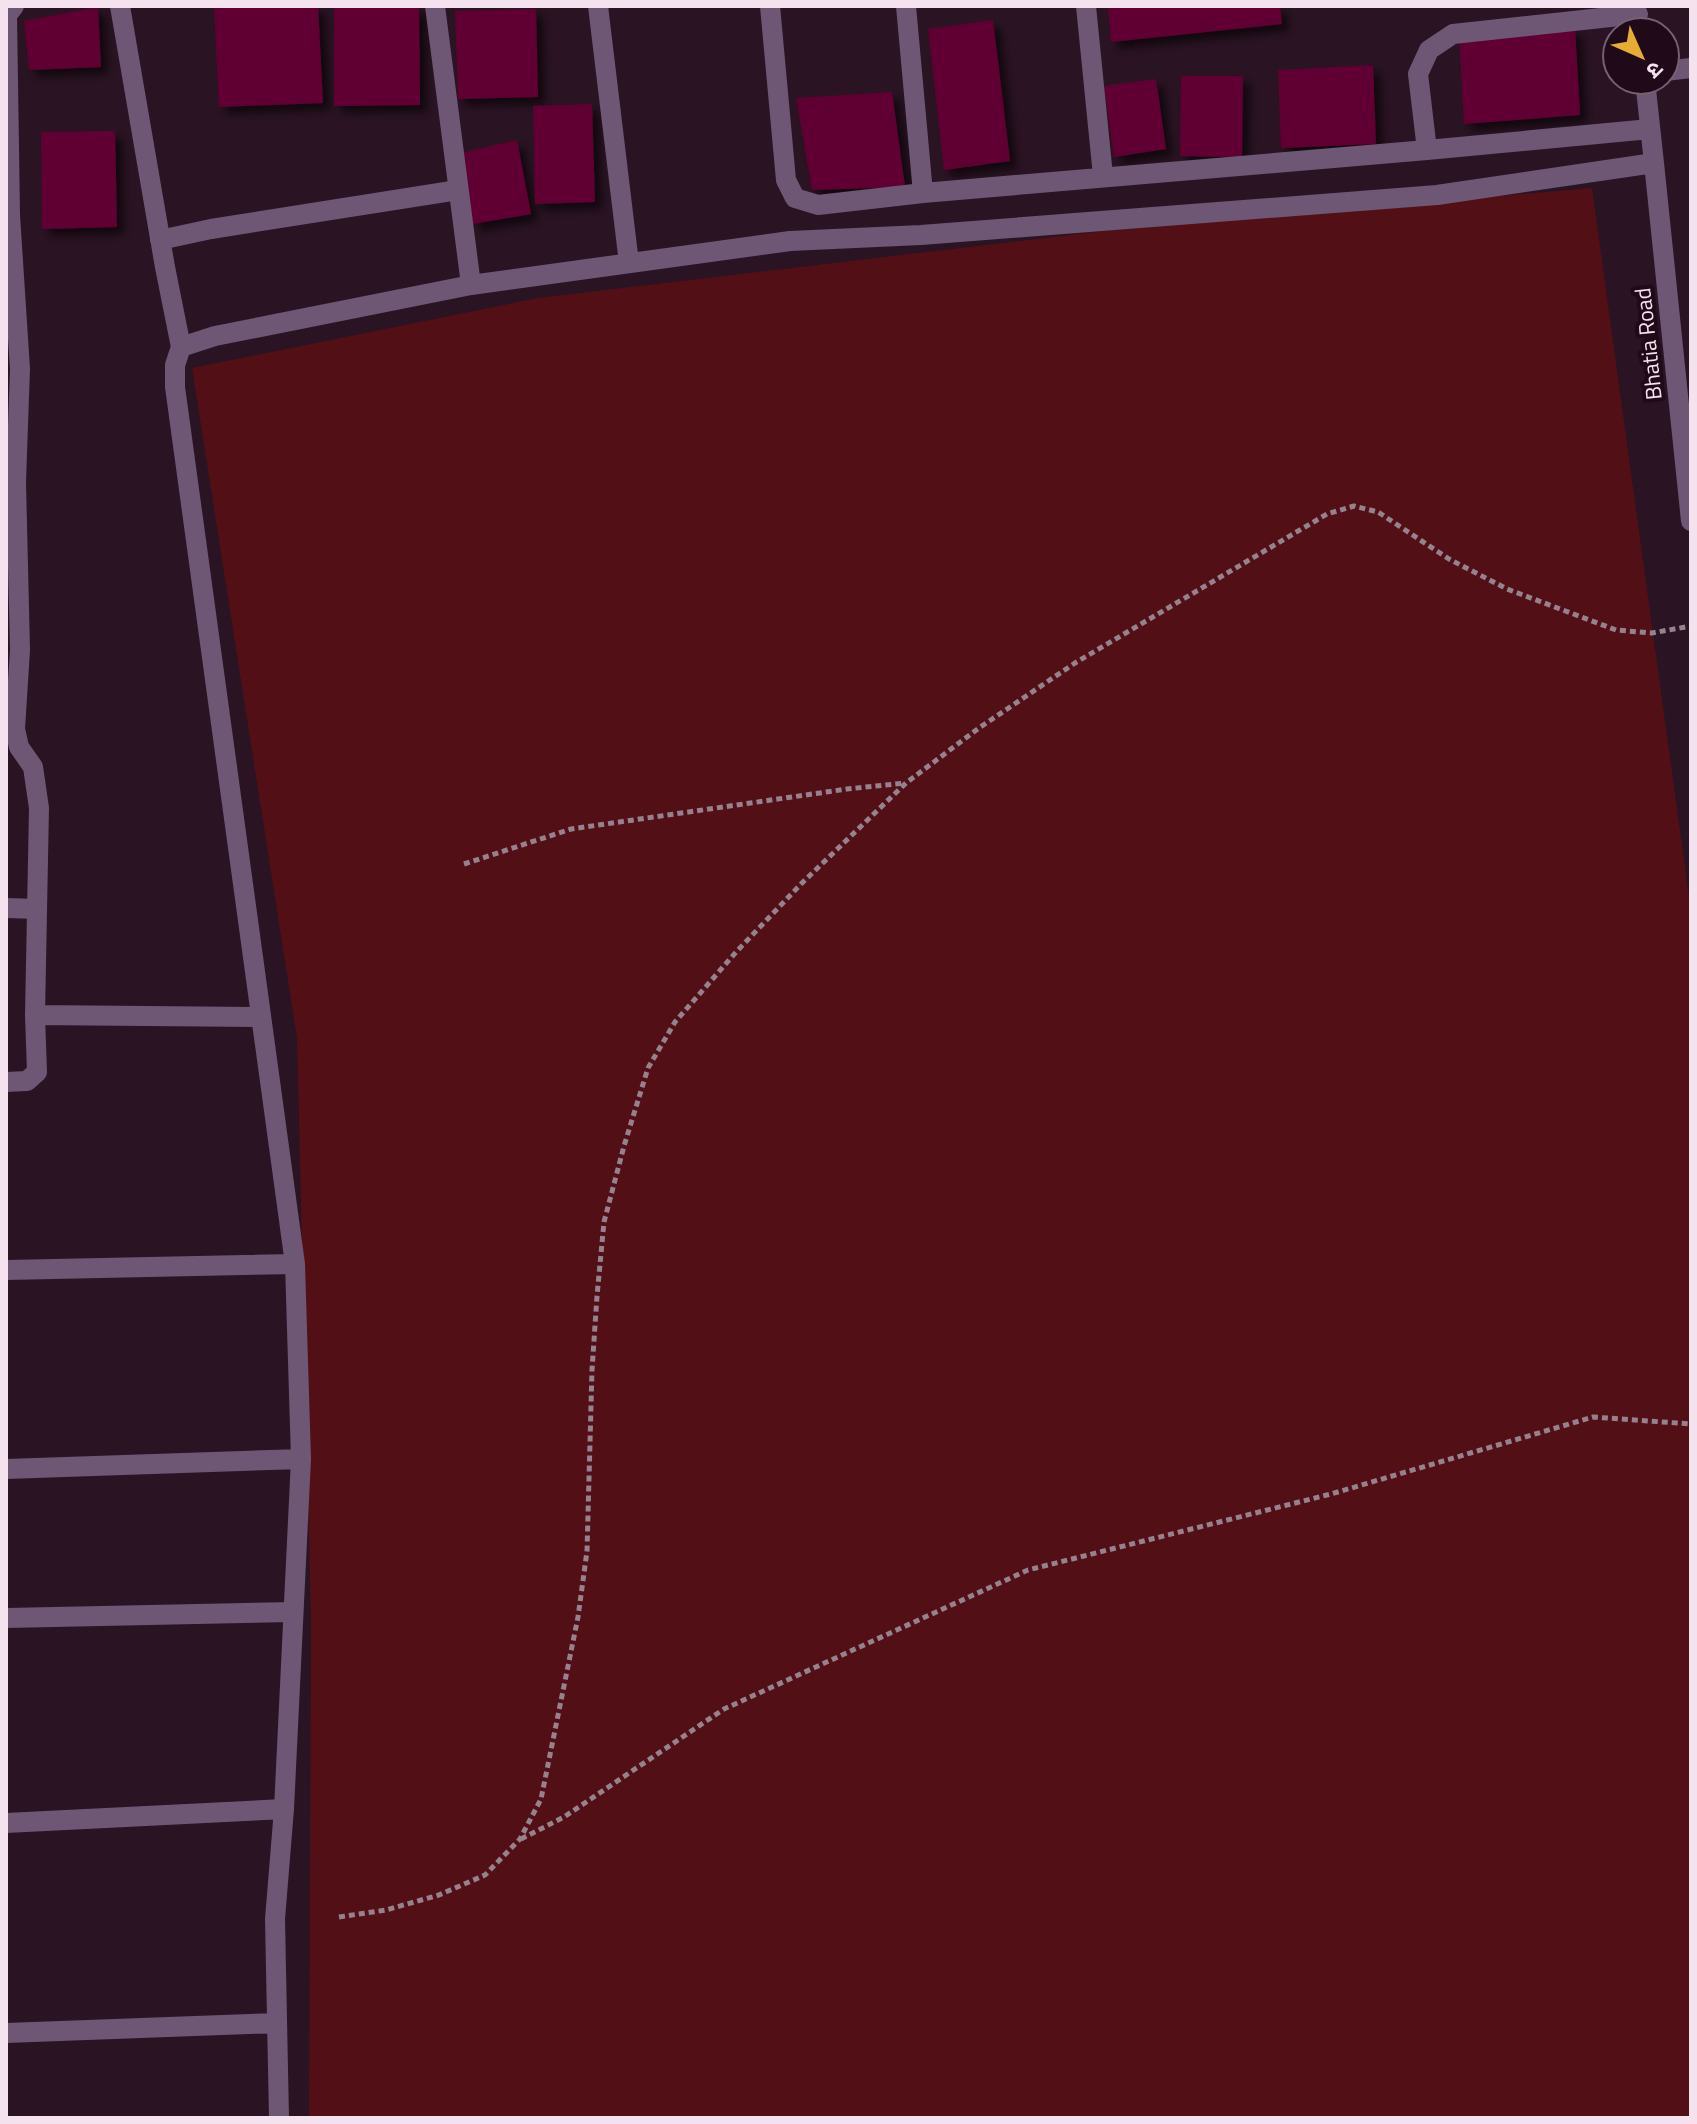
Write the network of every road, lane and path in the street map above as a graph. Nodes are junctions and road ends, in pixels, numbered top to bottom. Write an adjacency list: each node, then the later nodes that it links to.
1 (14, 6): 9 (street)
2 (120, 6): 17 (street)
3 (435, 6): 15 (street)
4 (598, 6): 18 (street)
5 (770, 6): 16 (street)
6 (906, 6): 16 (street)
7 (1086, 6): 14 (street)
8 (1601, 20): 12 (street)
9 (7, 84): 24 (street)
10 (1647, 96): 11 (street, Bhatia Road)
11 (1650, 129): 12 (street); 13 (street, Bhatia Road)
12 (1427, 150): 14 (street)
13 (1654, 163): 18 (street); 21 (street, Bhatia Road)
14 (1103, 176): 16 (street)
15 (458, 190): 17 (street); 19 (street)
16 (923, 193)
17 (160, 240): 20 (street)
18 (629, 263): 19 (street)
19 (471, 285): 20 (street)
20 (181, 347): 30 (street)
21 (1687, 437): 22 (street, Bhatia Road)
22 (1691, 521)
23 (1691, 626): 25 (path)
24 (12, 747): 28 (street)
25 (906, 783): 26 (path); 41 (path)
26 (464, 864)
27 (6, 908): 28 (street)
28 (37, 909): 29 (street)
29 (35, 1015): 30 (street); 31 (street)
30 (261, 1017): 32 (street)
31 (6, 1082)
32 (295, 1264): 33 (street); 35 (street)
33 (6, 1270)
34 (1691, 1424): 41 (path)
35 (301, 1459): 36 (street); 37 (street)
36 (6, 1469)
37 (293, 1612): 38 (street); 39 (street)
38 (6, 1618)
39 (284, 1809): 40 (street); 43 (street)
40 (6, 1823)
41 (520, 1839): 42 (path)
42 (339, 1917)
43 (277, 2023): 44 (street); 45 (street)
44 (6, 2033)
45 (279, 2118)

